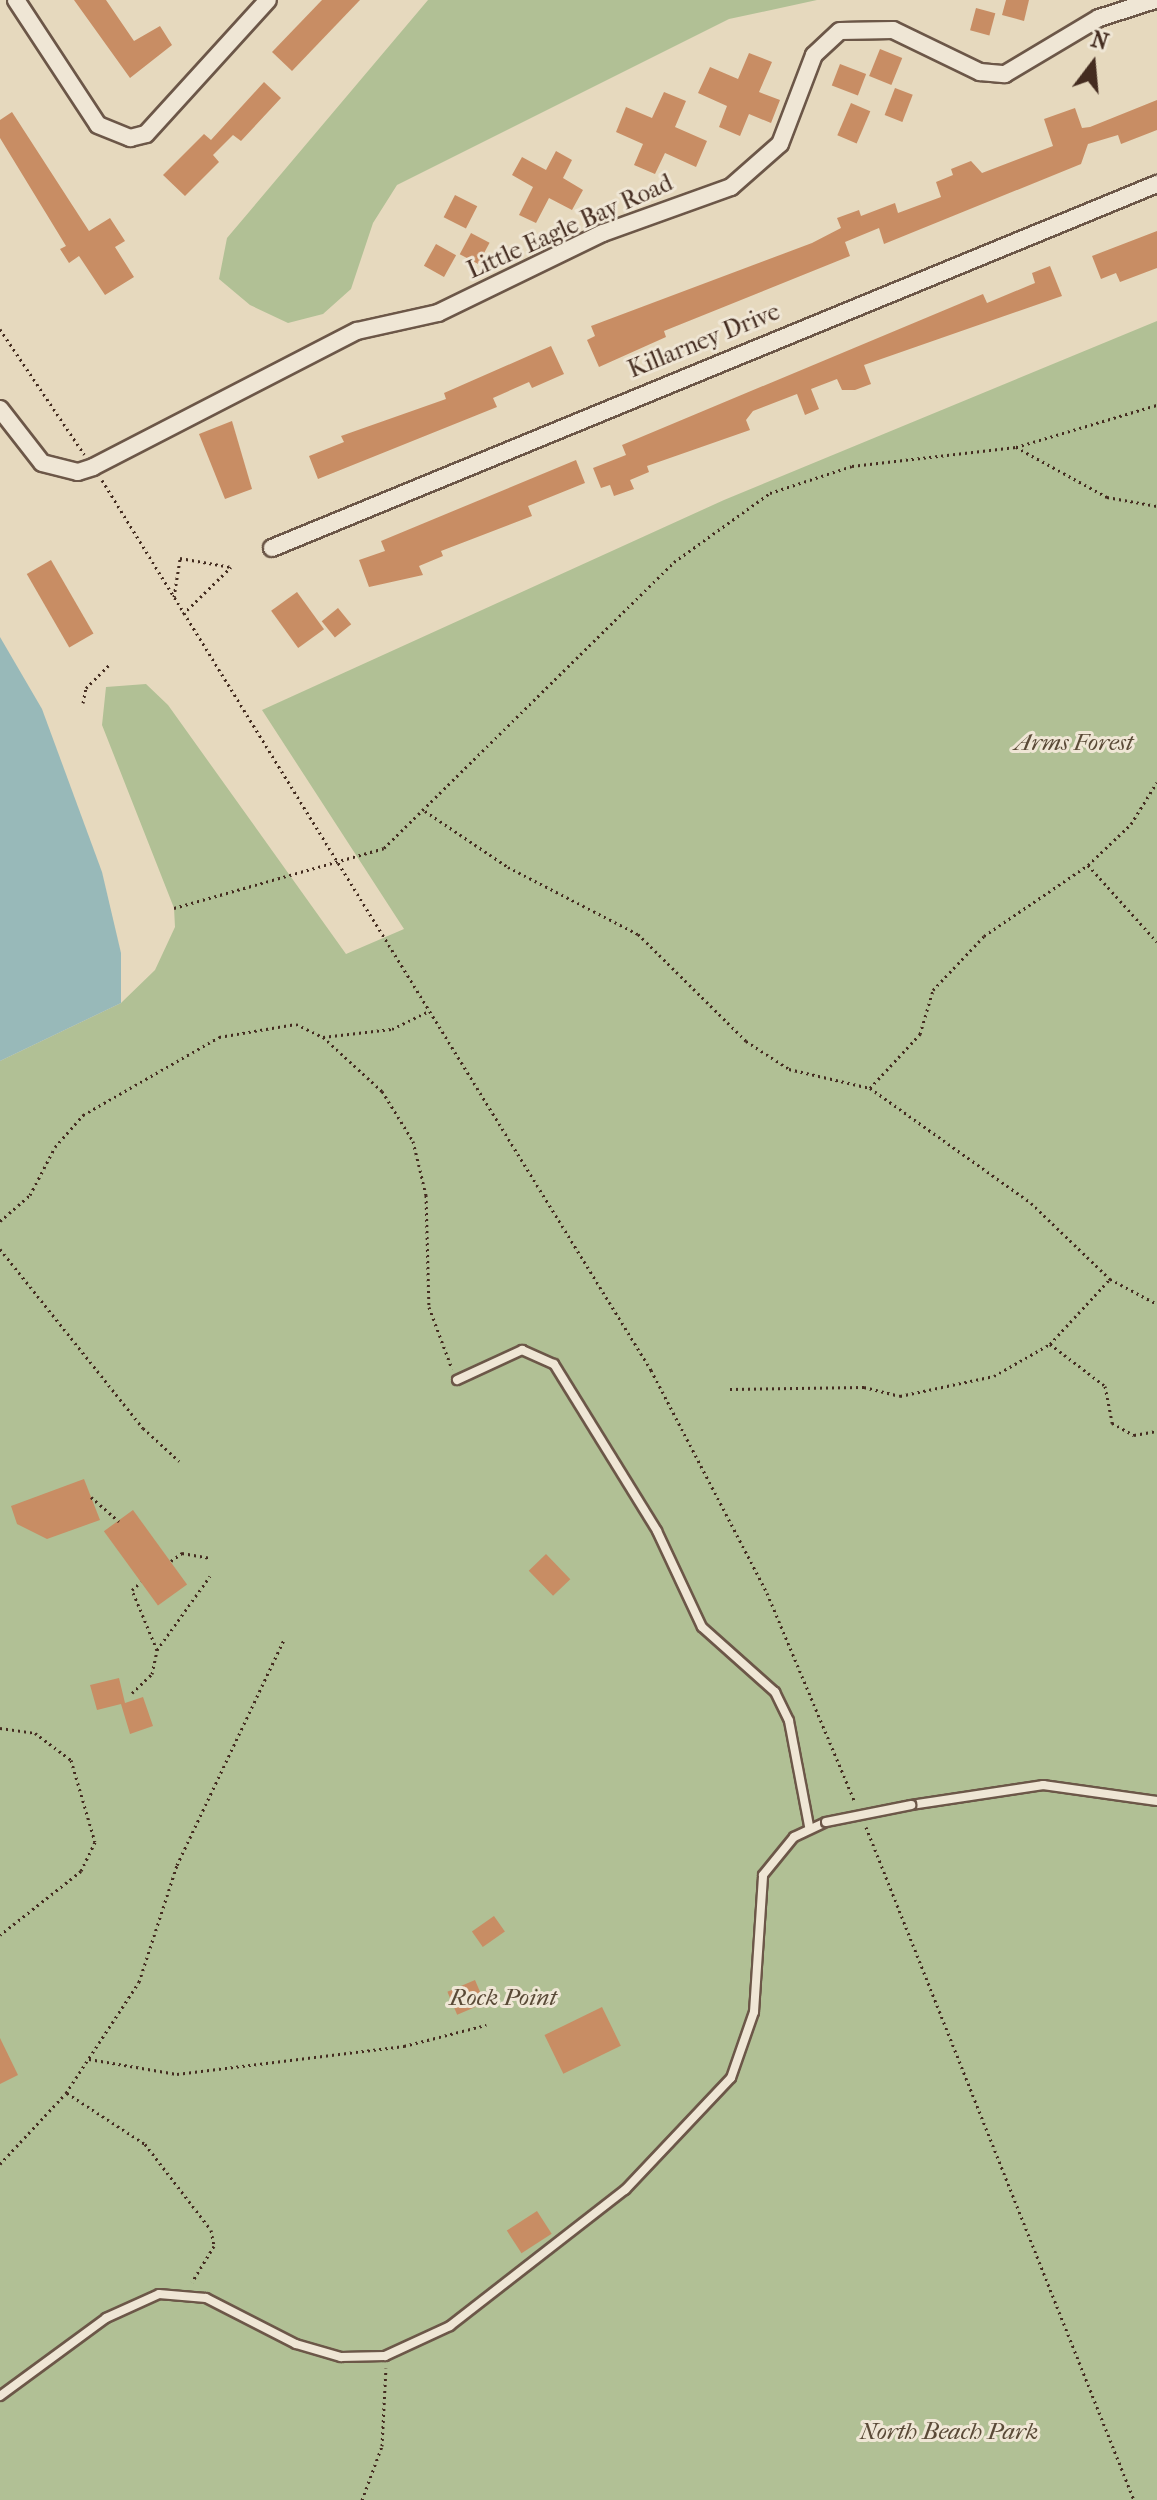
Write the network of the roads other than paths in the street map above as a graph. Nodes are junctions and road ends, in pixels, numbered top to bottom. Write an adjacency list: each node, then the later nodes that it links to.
1 (16, 0): 2 (street)
2 (268, 0)
3 (1155, 0): 5 (street, Little Eagle Bay Road)
4 (1157, 184): 6 (street, Killarney Drive)
5 (0, 409)
6 (272, 548)
7 (457, 1380): 9 (lane)
8 (1157, 1801): 9 (lane, bridge)
9 (809, 1826): 10 (lane)
10 (0, 2396)

